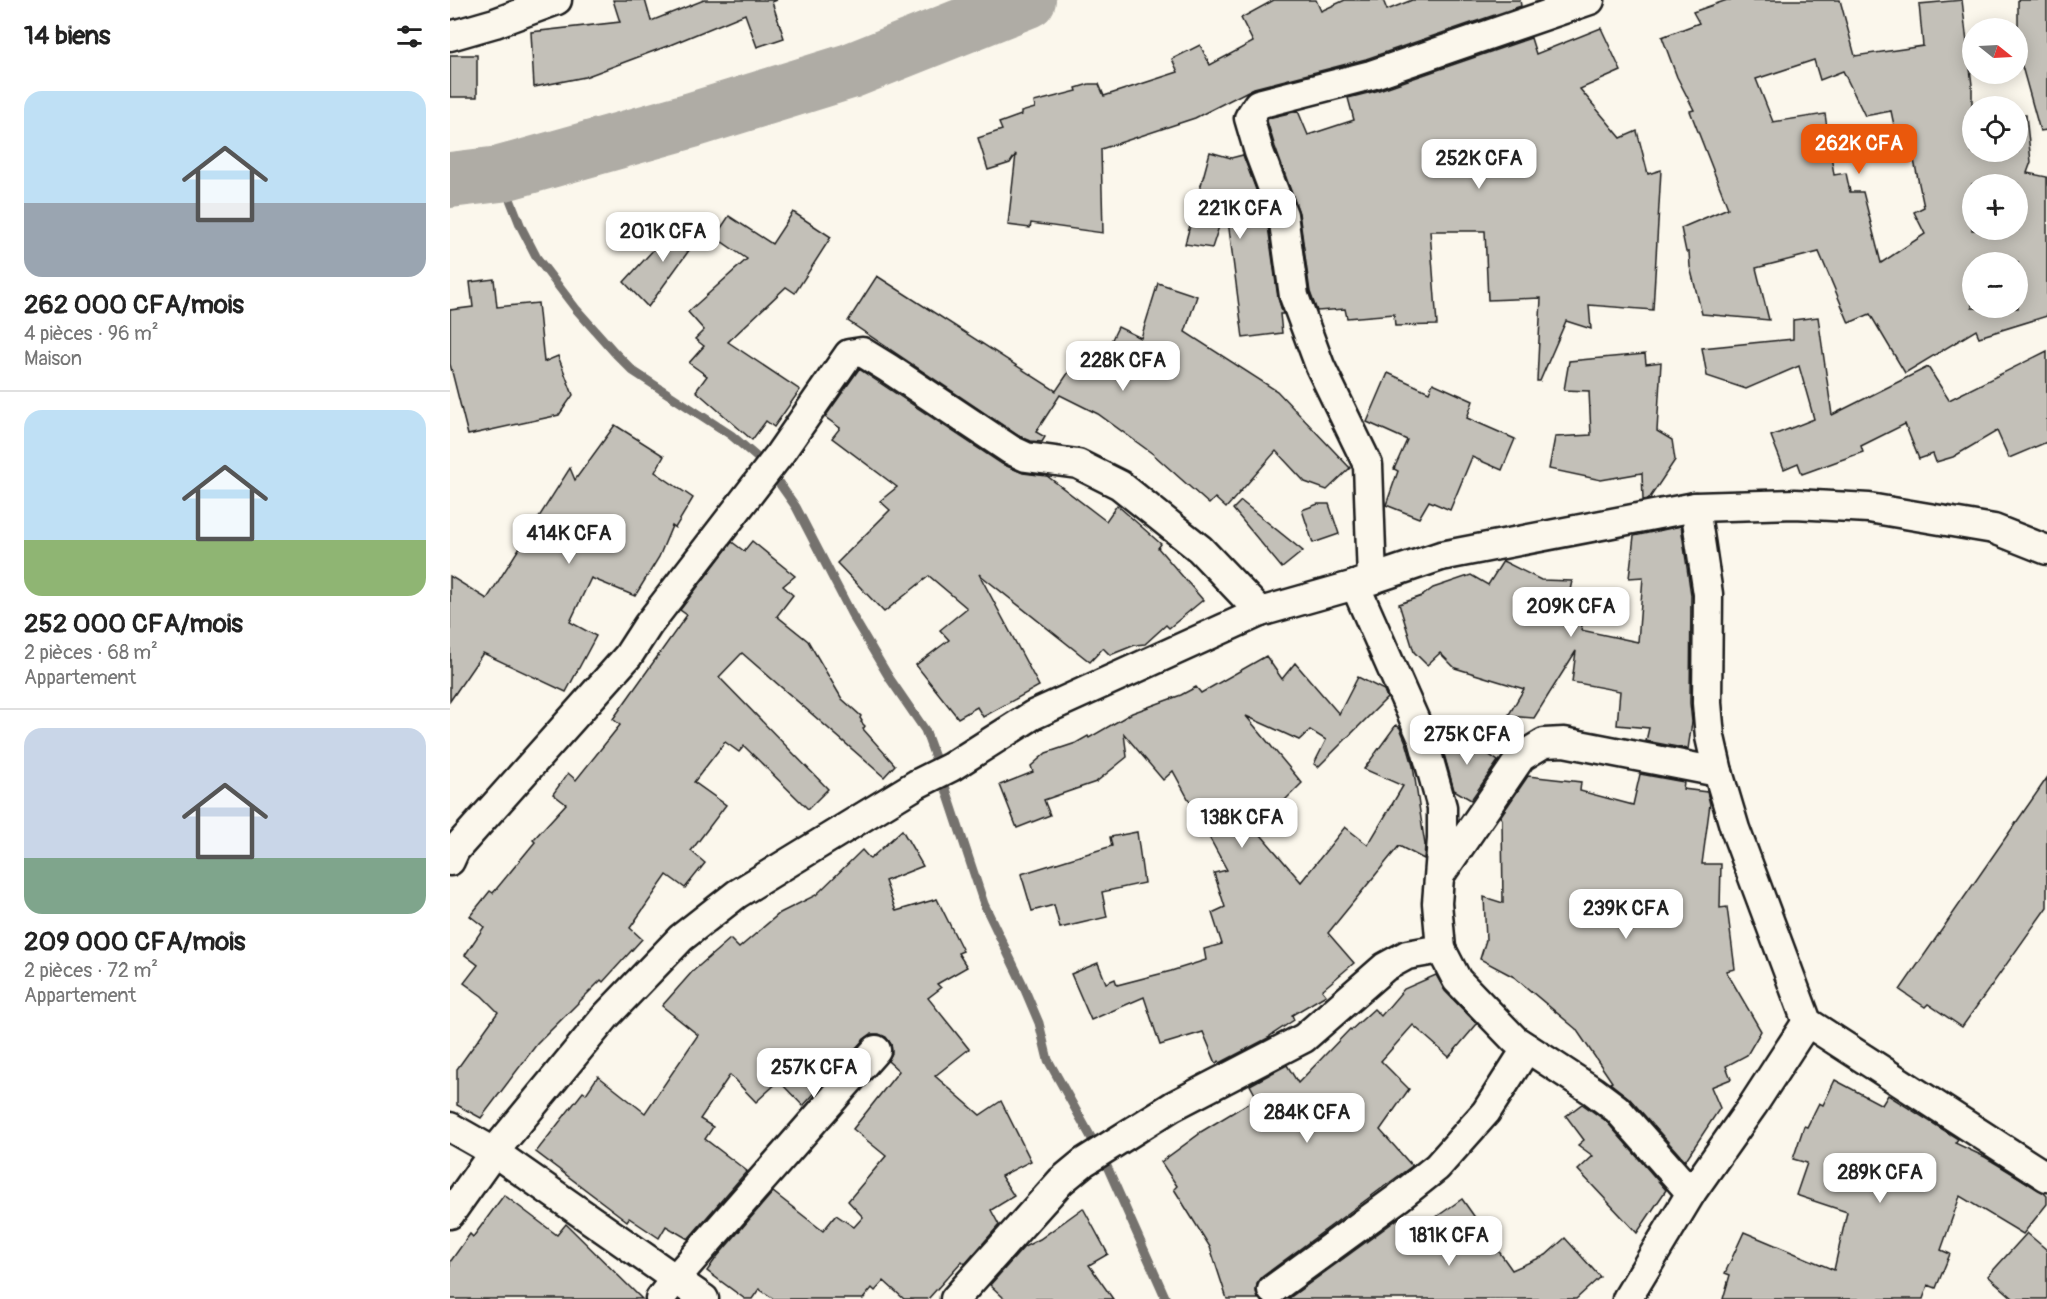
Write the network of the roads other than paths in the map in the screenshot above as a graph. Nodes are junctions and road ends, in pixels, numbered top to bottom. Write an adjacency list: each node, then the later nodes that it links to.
1 (557, 0): 3 (street)
2 (1590, 0): 6 (street)
3 (450, 36)
4 (1695, 507): 5 (street); 6 (street); 8 (street)
5 (2047, 550)
6 (1364, 583): 7 (street); 10 (street)
7 (1260, 612): 9 (street); 16 (street)
8 (1718, 772): 10 (street); 12 (street)
9 (450, 861)
10 (1440, 875): 11 (street)
11 (1442, 949): 13 (street); 23 (street)
12 (1807, 1022): 17 (street); 18 (street)
13 (1527, 1048): 18 (street); 21 (street)
14 (876, 1050): 20 (street)
15 (450, 1127): 16 (street)
16 (494, 1152): 19 (street); 20 (street)
17 (2047, 1177)
18 (1691, 1193): 24 (street)
19 (450, 1214)
20 (668, 1289): 22 (street)
21 (1272, 1290)
22 (704, 1299)
23 (955, 1299)
24 (1627, 1299)

